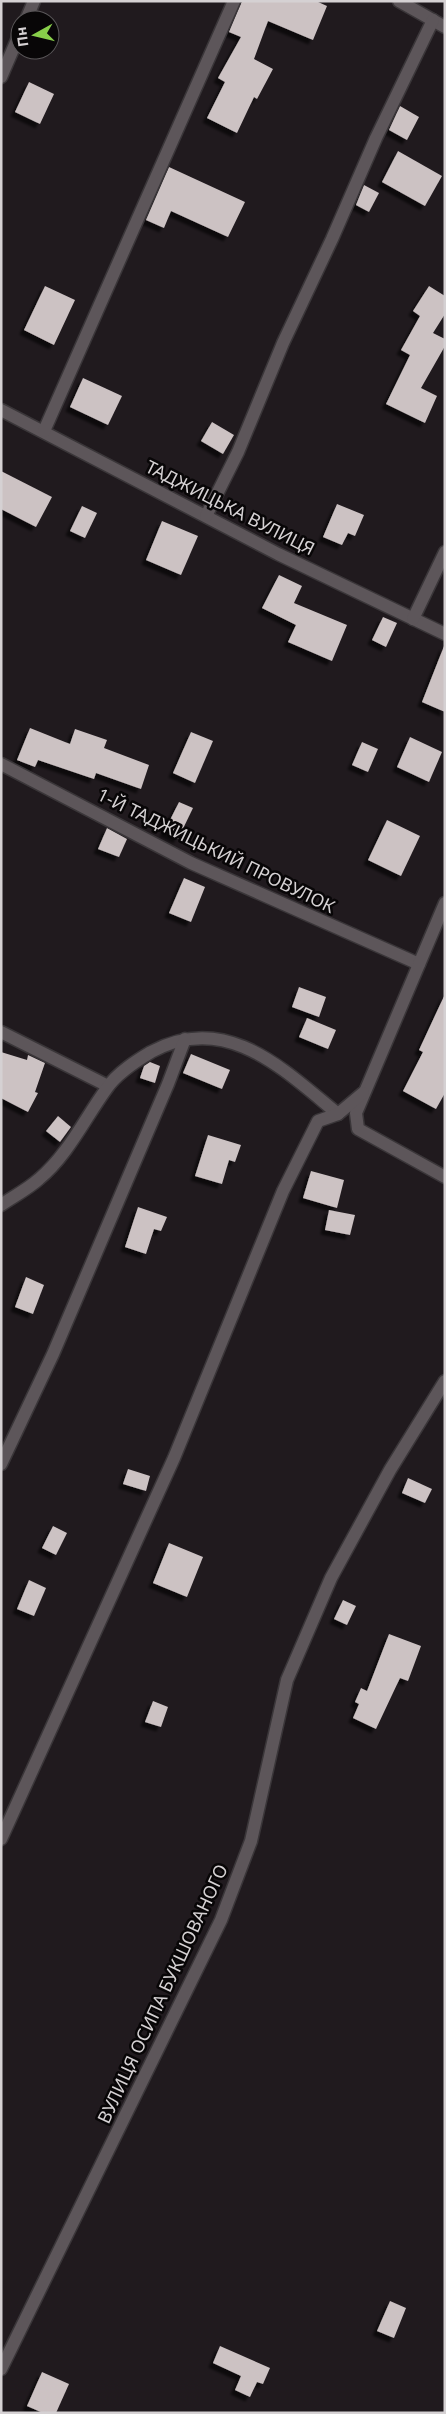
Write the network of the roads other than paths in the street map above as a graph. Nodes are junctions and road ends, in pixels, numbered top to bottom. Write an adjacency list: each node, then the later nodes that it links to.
1 (234, 1): 8 (street)
2 (399, 1): 3 (street)
3 (433, 20): 4 (street); 9 (street)
4 (445, 27)
5 (10, 56): 6 (street)
6 (1, 77)
7 (1, 410): 8 (street, ТАДЖИЦЬКА ВУЛИЦЯ)
8 (44, 431): 9 (street, ТАДЖИЦЬКА ВУЛИЦЯ)
9 (206, 516): 11 (street, ТАДЖИЦЬКА ВУЛИЦЯ)
10 (445, 552): 11 (street)
11 (413, 619): 12 (street, ТАДЖИЦЬКА ВУЛИЦЯ)
12 (445, 634)
13 (1, 764): 15 (street, 1-Й ТАДЖИЦЬКИЙ ПРОВУЛОК)
14 (445, 903): 15 (street)
15 (419, 964): 19 (street)
16 (1, 1032): 18 (street)
17 (185, 1039): 18 (street); 20 (street); 24 (street)
18 (108, 1086): 22 (street)
19 (363, 1093): 20 (street); 21 (street)
20 (338, 1114): 25 (street)
21 (445, 1178)
22 (1, 1205)
23 (445, 1381): 26 (street, ВУЛИЦЯ ОСИПА БУКШОВАНОГО)
24 (1, 1464)
25 (1, 1840)
26 (1, 2369)

